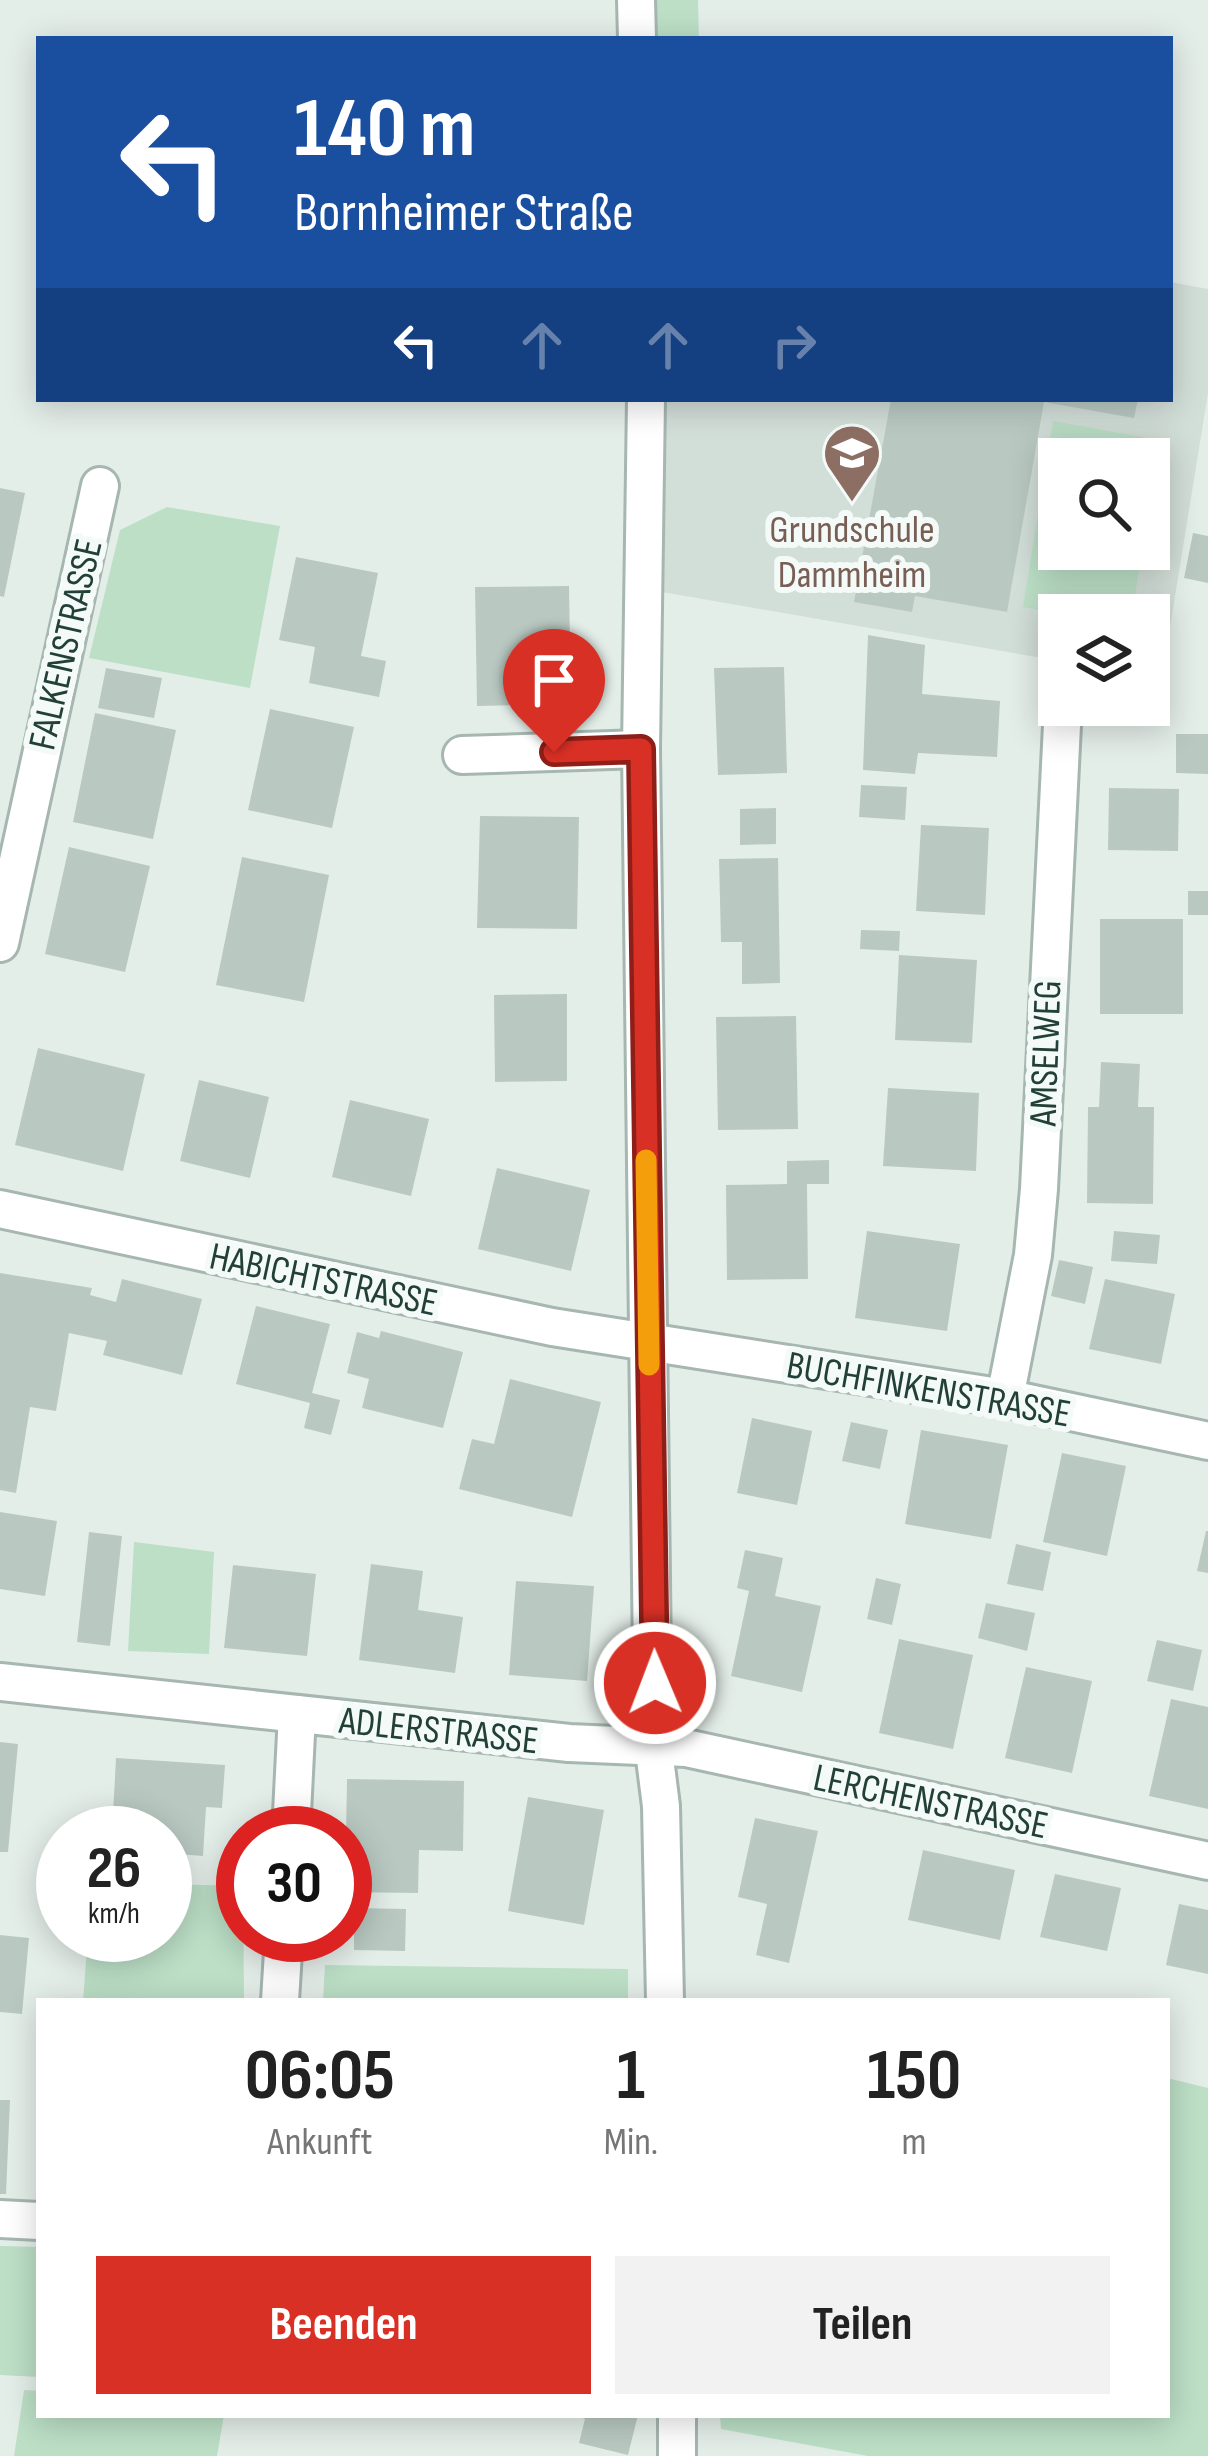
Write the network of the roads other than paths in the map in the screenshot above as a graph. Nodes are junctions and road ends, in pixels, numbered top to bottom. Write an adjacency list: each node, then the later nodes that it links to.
1 (636, 0): 2 (street)
2 (637, 36)
3 (646, 402): 6 (street)
4 (100, 485): 8 (street, FALKENSTRASSE)
5 (1062, 726): 11 (street, AMSELWEG)
6 (641, 749): 7 (street); 10 (street)
7 (462, 755)
8 (0, 944)
9 (0, 1209): 10 (street, HABICHTSTRASSE)
10 (648, 1343): 11 (street, BUCHFINKENSTRASSE); 15 (street)
11 (1005, 1398): 12 (street, BUCHFINKENSTRASSE)
12 (1208, 1441)
13 (0, 1682): 14 (street, ADLERSTRASSE)
14 (297, 1714): 15 (street, ADLERSTRASSE); 16 (street, ADLERSTRASSE)
15 (652, 1743): 17 (street, LERCHENSTRASSE); 20 (street)
16 (292, 1806)
17 (1208, 1861)
18 (282, 1962): 19 (street)
19 (280, 1998)
20 (665, 1998)
21 (0, 2219): 22 (street)
22 (36, 2221)
23 (677, 2418): 24 (street)
24 (677, 2456)

